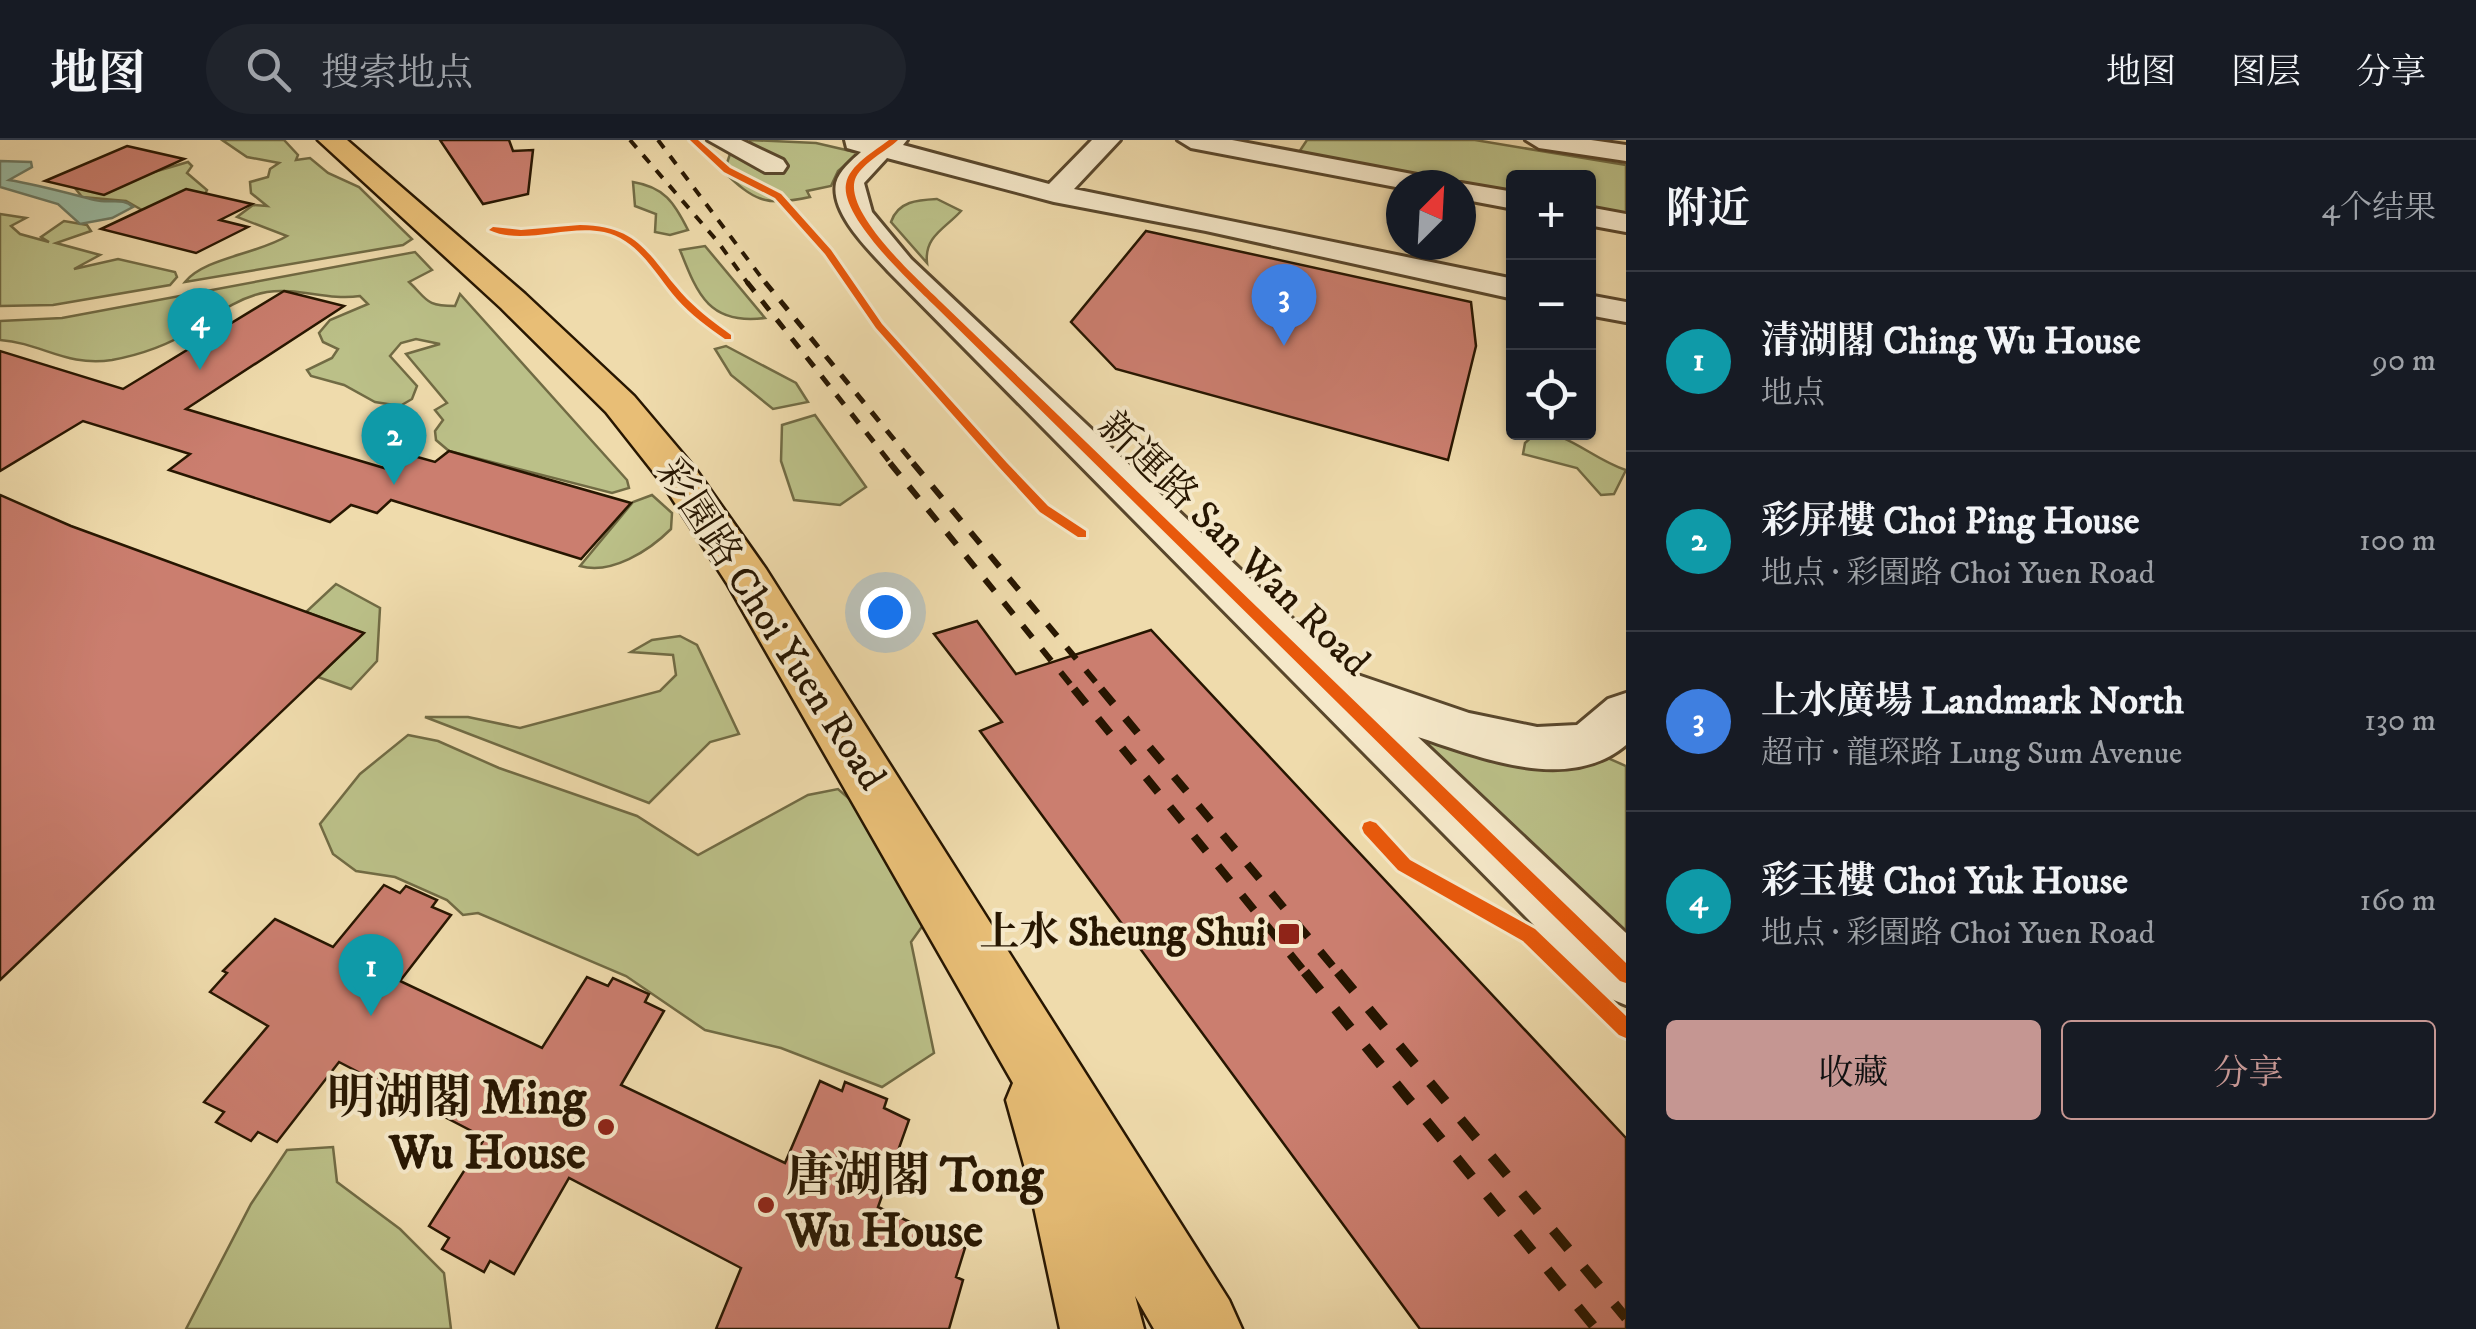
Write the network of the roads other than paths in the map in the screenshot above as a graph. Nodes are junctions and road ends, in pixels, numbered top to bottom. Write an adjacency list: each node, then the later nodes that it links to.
1 (331, 140): 24 (main road, 彩園路 Choi Yuen Road)
2 (721, 140): 9 (street)
3 (843, 140): 7 (street)
4 (1107, 140): 12 (street)
5 (1192, 140): 10 (street)
6 (1539, 140): 8 (street)
7 (889, 144): 11 (street); 15 (street)
8 (1626, 153)
9 (774, 166)
10 (1386, 177)
11 (1018, 184): 12 (street); 15 (street)
12 (1054, 194): 18 (street)
13 (1476, 194): 14 (street)
14 (1506, 199)
15 (860, 216): 21 (street, 新運路 San Wan Road)
16 (1596, 217): 17 (street)
17 (1626, 222)
18 (1506, 287)
19 (1596, 306): 20 (street)
20 (1626, 312)
21 (1332, 685): 22 (street, 新運路 San Wan Road); 23 (street, 新運路 San Wan Road)
22 (1626, 712)
23 (1626, 975)
24 (1020, 1034): 25 (main road, 彩園路 Choi Yuen Road); 26 (main road, 彩園路 Choi Yuen Road)
25 (1102, 1329)
26 (1200, 1329)

